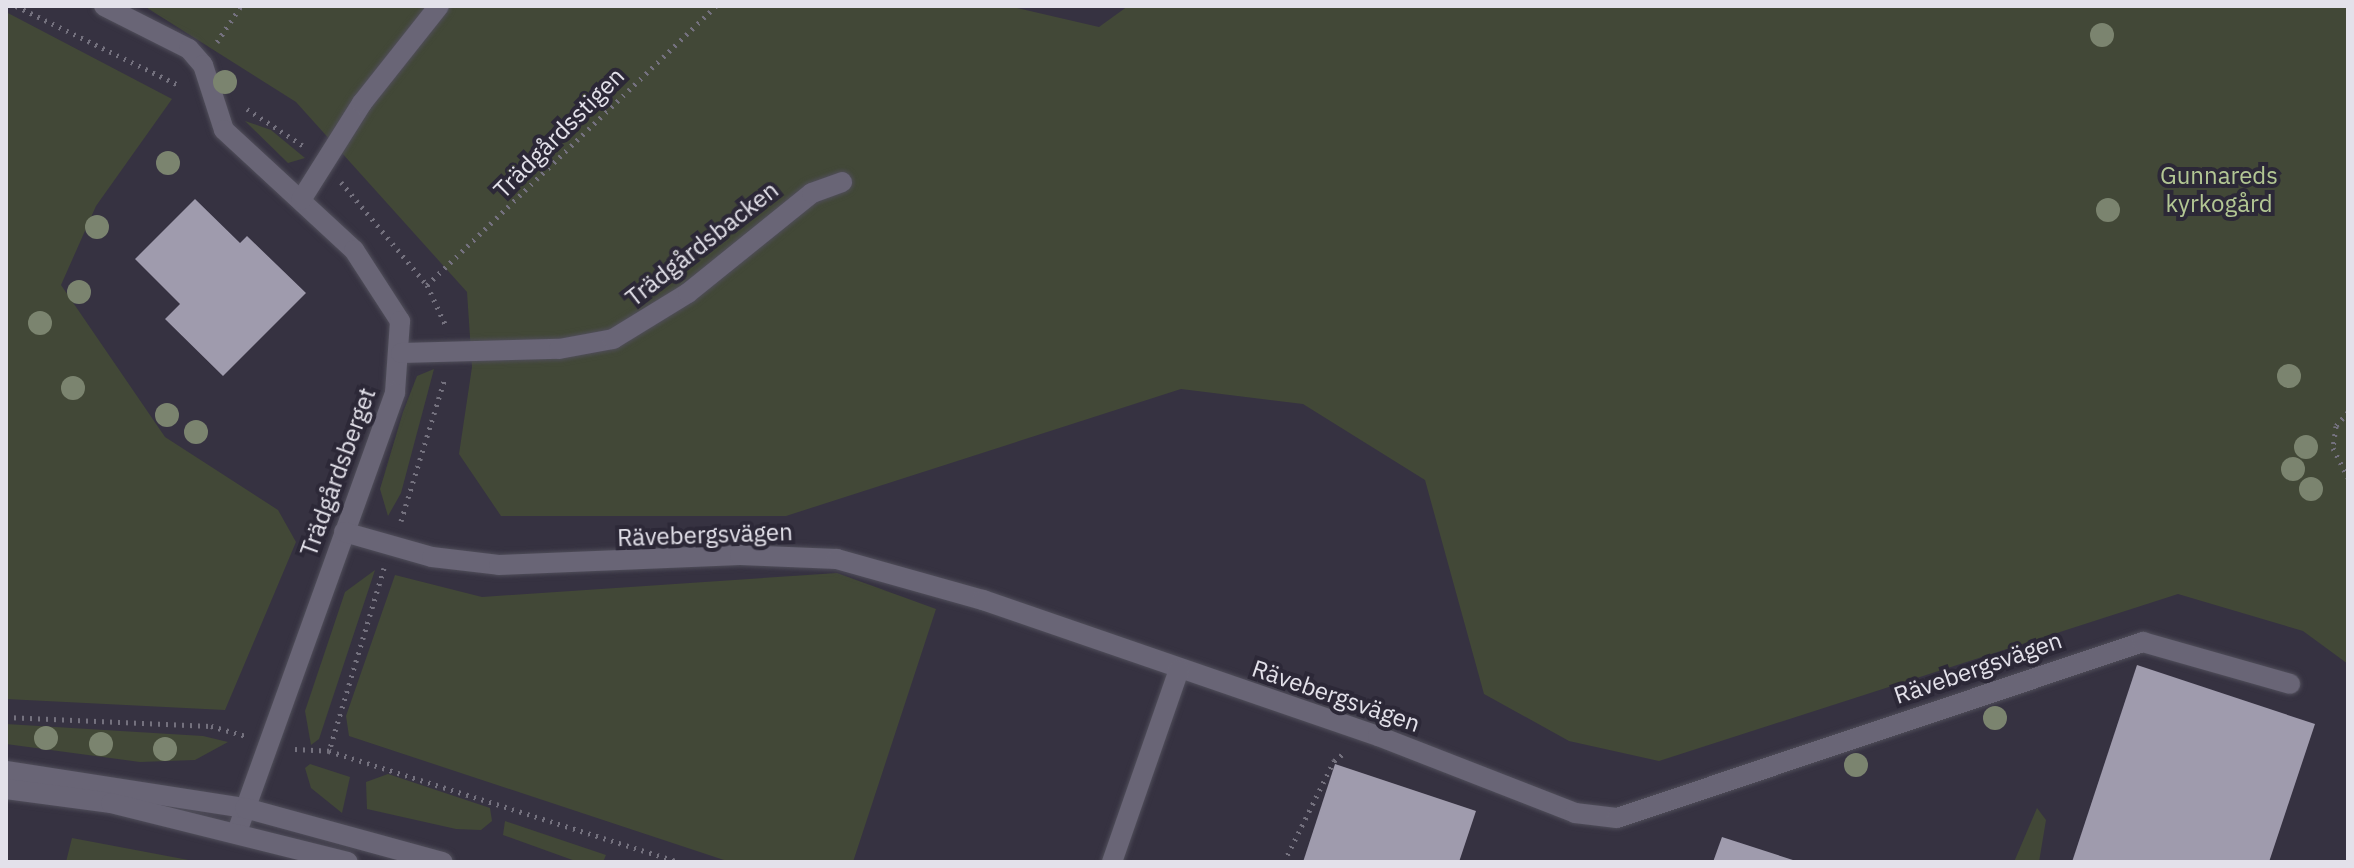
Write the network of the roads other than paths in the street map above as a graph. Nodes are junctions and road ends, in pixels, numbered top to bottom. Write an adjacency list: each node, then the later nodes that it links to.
1 (104, 6): 4 (street, Trädgårdsberget)
2 (439, 6): 4 (street)
3 (842, 182): 5 (street, Trädgårdsbacken)
4 (301, 200): 5 (street, Trädgårdsberget)
5 (401, 353): 6 (street, Trädgårdsberget)
6 (344, 532): 7 (street, Rävebergsvägen); 11 (street, Trädgårdsberget)
7 (1179, 670): 8 (street, Rävebergsvägen); 15 (street)
8 (2290, 684)
9 (6, 771): 11 (street)
10 (6, 789): 12 (street)
11 (245, 808): 12 (street, Trädgårdsberget); 14 (street)
12 (237, 832): 13 (street)
13 (348, 862)
14 (443, 862)
15 (1112, 862)

